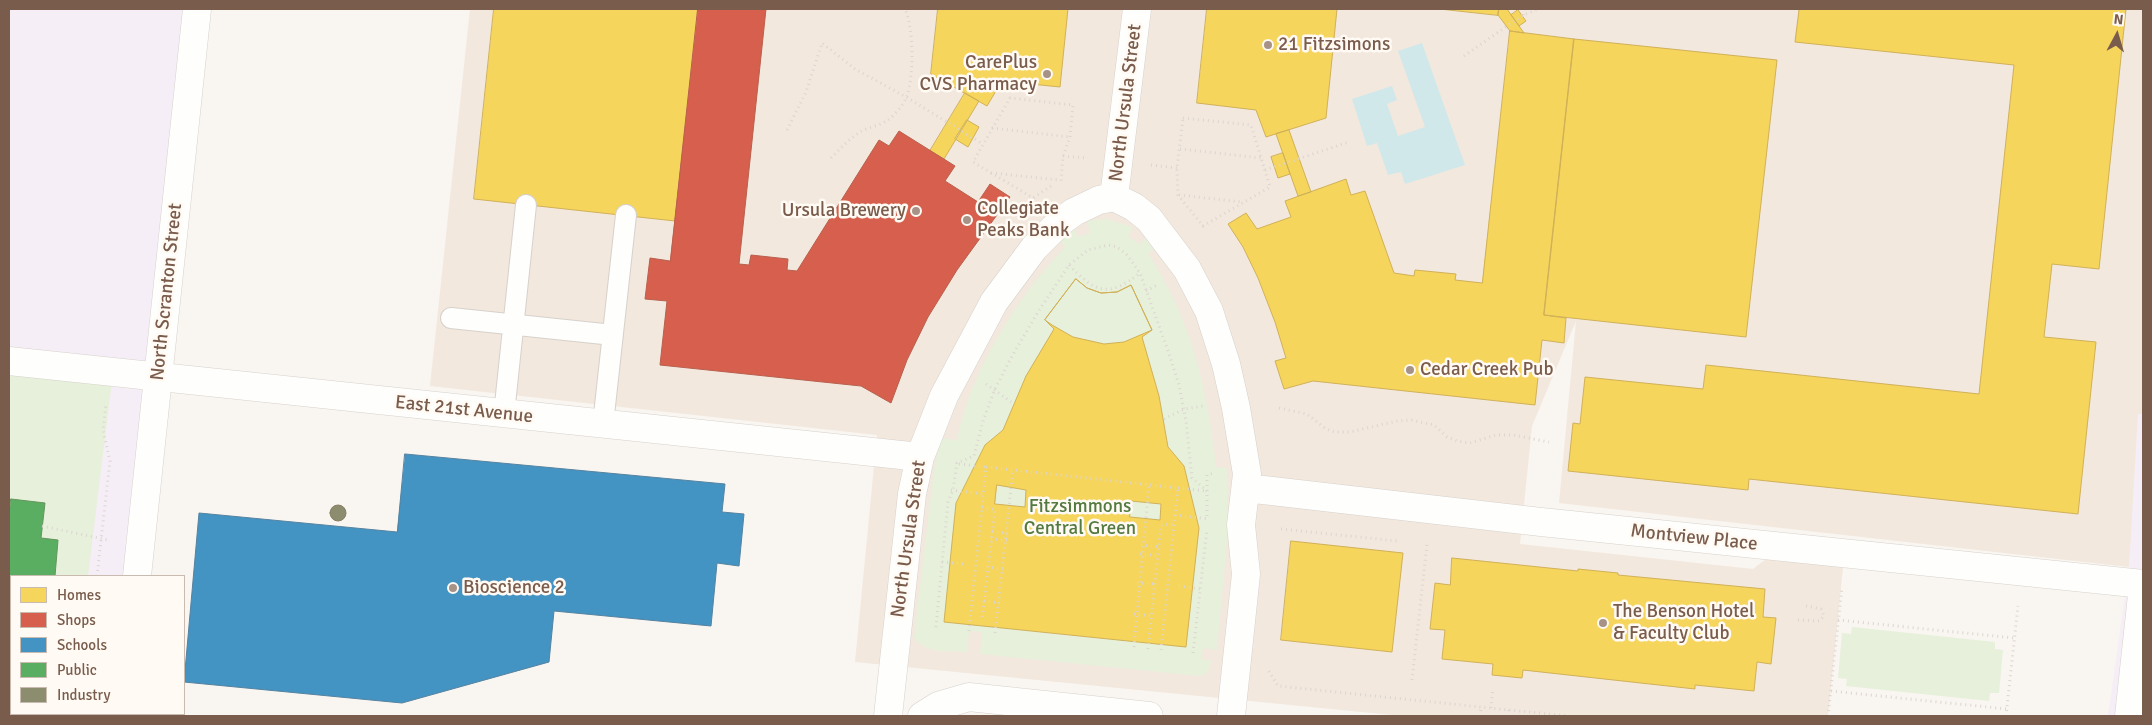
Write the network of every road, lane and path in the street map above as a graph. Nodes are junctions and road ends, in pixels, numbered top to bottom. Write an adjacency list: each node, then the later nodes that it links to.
1 (197, 9): 32 (street, North Scranton Street)
2 (905, 9): 8 (path)
3 (1137, 9): 20 (street, North Ursula Street)
4 (1524, 9): 6 (path)
5 (1539, 9): 6 (path)
6 (1523, 15): 7 (path)
7 (1464, 56)
8 (906, 97): 10 (path); 13 (path); 15 (path)
9 (992, 128): 11 (path); 11 (path); 13 (path)
10 (787, 130)
11 (1070, 137): 18 (path)
12 (1349, 142): 17 (path)
13 (983, 144): 18 (path)
14 (1180, 149): 16 (path); 16 (path); 19 (path)
15 (831, 158)
16 (1261, 158): 17 (path)
17 (1265, 170): 22 (path)
18 (990, 172): 21 (path)
19 (1178, 195): 22 (path); 22 (path)
20 (1114, 197): 43 (street, North Ursula Street); 50 (street, North Ursula Street)
21 (1033, 198)
22 (1243, 203)
23 (526, 205): 28 (lane)
24 (626, 215): 29 (lane)
25 (1070, 265): 26 (path); 26 (path); 34 (path)
26 (1140, 273): 38 (path)
27 (451, 318): 28 (lane)
28 (513, 324): 29 (lane); 39 (lane)
29 (613, 335): 41 (lane)
30 (9, 362): 31 (street, East 21st Avenue)
31 (113, 373): 32 (street, East 21st Avenue); 64 (path)
32 (158, 378): 39 (street, East 21st Avenue); 79 (street, North Scranton Street)
33 (983, 383): 34 (path)
34 (995, 389): 35 (path); 44 (path)
35 (1014, 404)
36 (1205, 406): 38 (path)
37 (1279, 408): 42 (path)
38 (1184, 409): 40 (path); 53 (path)
39 (504, 414): 41 (street, East 21st Avenue)
40 (1164, 419)
41 (603, 424): 43 (street, East 21st Avenue)
42 (1549, 442)
43 (920, 457): 113 (street, North Ursula Street)
44 (957, 463): 45 (path); 52 (path)
45 (986, 467): 46 (path); 54 (path)
46 (1013, 470): 48 (path); 62 (path)
47 (1207, 475): 53 (path)
48 (1149, 485): 49 (path); 70 (path)
49 (1178, 488): 53 (path); 56 (path)
50 (1246, 488): 82 (street, Montview Place); 116 (street, North Ursula Street)
51 (946, 490): 52 (path)
52 (953, 490): 54 (path); 74 (path)
53 (1207, 491): 57 (path)
54 (983, 494): 55 (path)
55 (982, 506): 61 (path); 96 (path)
56 (1175, 515): 57 (path); 58 (path)
57 (1207, 519): 85 (path)
58 (1174, 524): 71 (path); 101 (path)
59 (42, 526): 64 (path)
60 (1281, 529): 66 (path)
61 (991, 531): 62 (path); 63 (path)
62 (1007, 534): 65 (path)
63 (990, 538): 65 (path); 76 (path)
64 (101, 539): 78 (path)
65 (1006, 540): 77 (path)
66 (1398, 541)
67 (1418, 543): 68 (path)
68 (1427, 544): 69 (path); 104 (path)
69 (1435, 545)
70 (1142, 546): 71 (path); 72 (path)
71 (1159, 547): 73 (path)
72 (1141, 554): 73 (path); 80 (path)
73 (1158, 556): 81 (path)
74 (942, 562): 75 (path); 95 (path)
75 (963, 564)
76 (988, 567): 77 (path); 86 (path)
77 (1003, 568): 87 (path)
78 (97, 575)
79 (137, 575)
80 (1139, 583): 81 (path); 90 (path)
81 (1155, 584): 91 (path)
82 (2143, 585): 122 (street)
83 (1180, 586): 85 (path)
84 (1832, 586): 94 (path)
85 (1200, 589): 102 (path)
86 (983, 601): 87 (path); 92 (path)
87 (999, 603): 97 (path)
88 (1802, 605): 93 (path)
89 (2018, 606): 98 (path)
90 (1136, 614): 91 (path); 99 (path)
91 (1152, 616): 100 (path)
92 (982, 619)
93 (1798, 620)
94 (1838, 620): 98 (path); 108 (path)
95 (936, 627)
96 (969, 631)
97 (995, 633)
98 (2014, 638): 111 (path)
99 (1134, 647)
100 (1148, 649)
101 (1161, 650)
102 (1193, 653)
103 (10, 671): 106 (path)
104 (1412, 680)
105 (1278, 686): 109 (path)
106 (9, 687)
107 (1493, 688): 110 (path)
108 (1831, 691): 111 (path); 120 (path)
109 (1481, 707): 110 (path); 117 (path)
110 (1491, 708): 112 (path)
111 (2007, 709): 121 (path)
112 (1509, 710): 118 (path); 119 (path)
113 (888, 716)
114 (922, 716): 115 (street)
115 (1149, 716)
116 (1231, 716)
117 (1480, 716)
118 (1509, 716)
119 (1568, 716)
120 (1828, 716)
121 (2006, 716)
122 (2129, 716)

